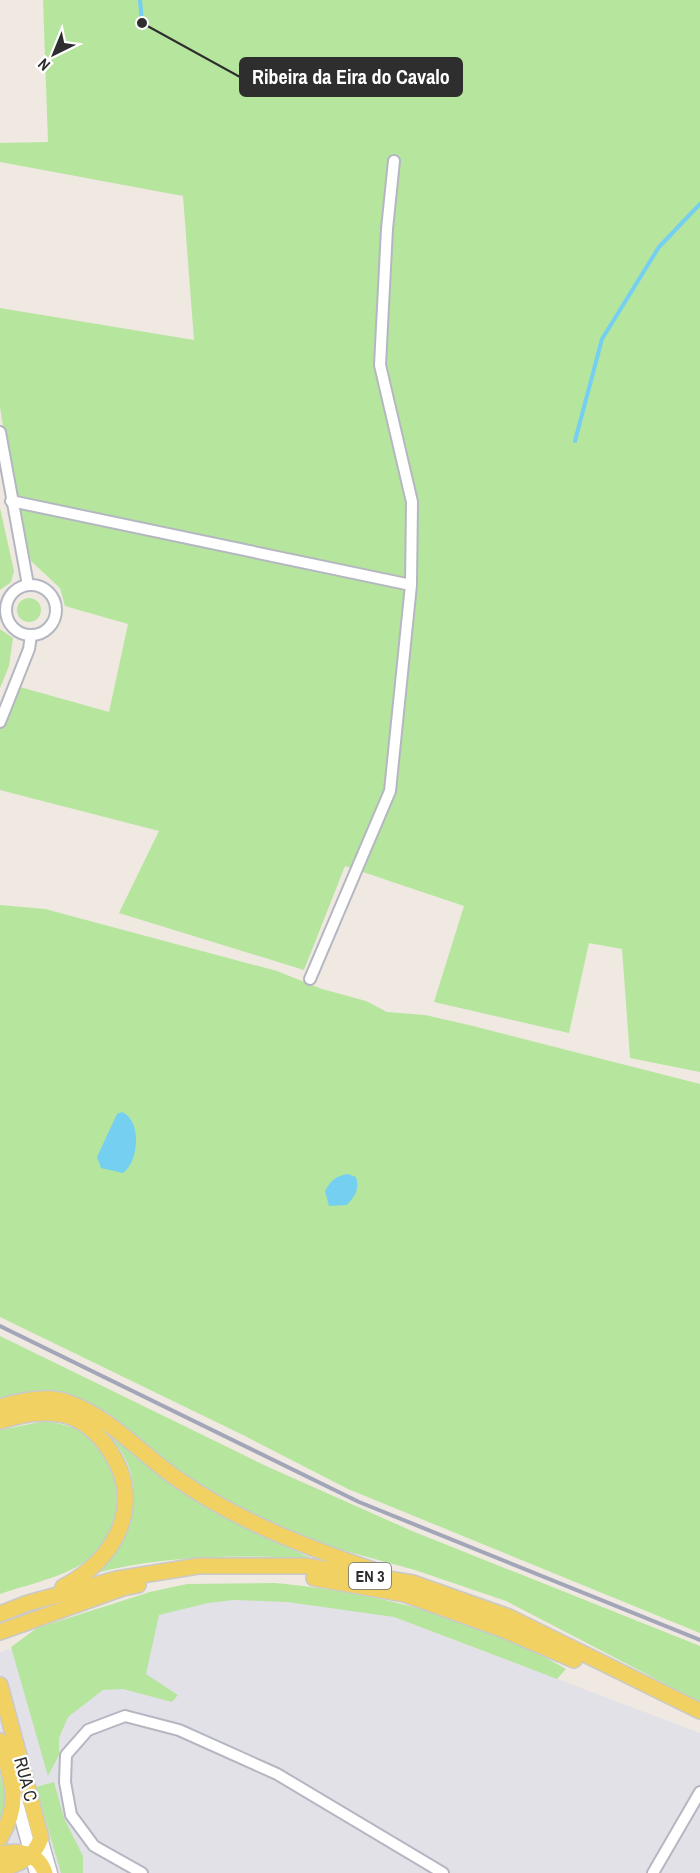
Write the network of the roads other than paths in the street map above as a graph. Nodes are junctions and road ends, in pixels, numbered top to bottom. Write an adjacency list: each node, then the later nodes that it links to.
1 (394, 161): 5 (street)
2 (0, 432): 3 (street)
3 (11, 501): 4 (street); 5 (street)
4 (28, 585): 6 (street); 7 (street)
5 (411, 585): 9 (street)
6 (3, 610): 7 (street)
7 (31, 635): 8 (street)
8 (0, 722)
9 (310, 979)
10 (0, 1407): 12 (main road)
11 (0, 1421): 13 (main road)
12 (413, 1583): 13 (main road, EN 3); 17 (main road, EN 3)
13 (41, 1599): 14 (main road, EN 3)
14 (0, 1614)
15 (0, 1632): 17 (main road, EN 3)
16 (0, 1685): 22 (main road, RUA C)
17 (700, 1713)
18 (0, 1741): 20 (main road, RUA C)
19 (700, 1792): 32 (street)
20 (15, 1796): 21 (main road); 24 (street, RUA C)
21 (0, 1838)
22 (41, 1838): 24 (main road); 29 (street, RUA C)
23 (0, 1854): 24 (main road)
24 (32, 1856): 25 (main road); 27 (street, RUA C); 28 (main road)
25 (0, 1870): 26 (main road)
26 (8, 1873)
27 (36, 1873)
28 (45, 1873)
29 (51, 1873)
30 (142, 1873): 31 (street)
31 (443, 1873)
32 (653, 1873)

